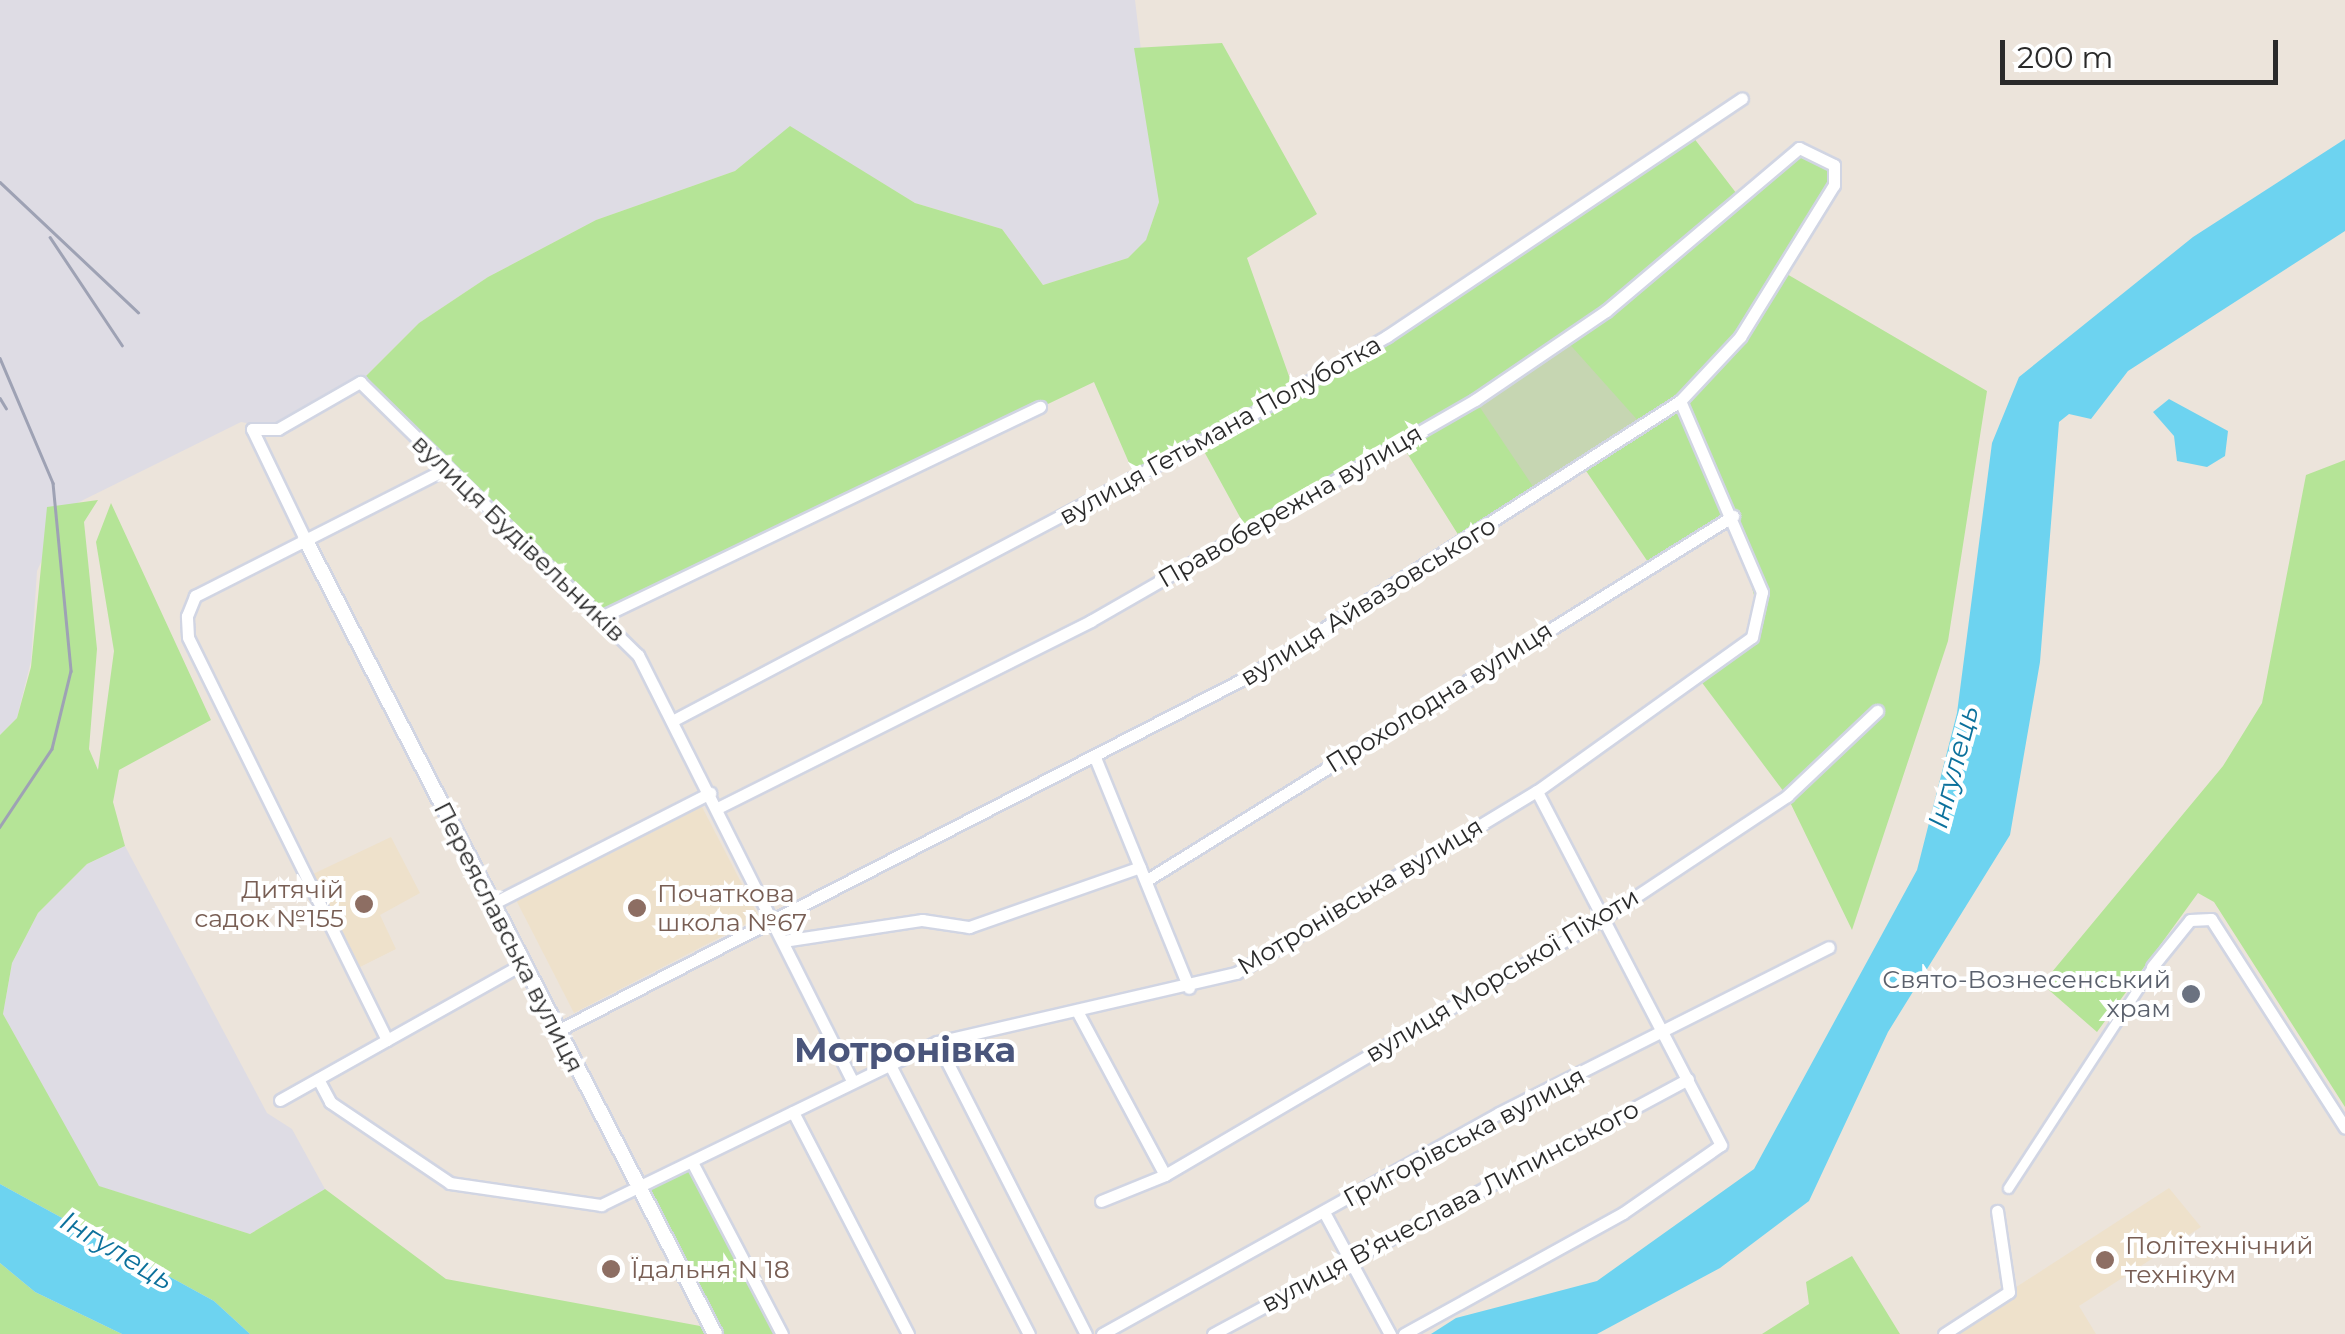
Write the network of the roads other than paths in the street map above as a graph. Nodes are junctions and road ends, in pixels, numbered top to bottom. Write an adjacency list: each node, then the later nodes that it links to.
1 (1742, 98): 10 (street, вулиця Гетьмана Полуботка)
2 (1820, 153): 3 (street, вулиця Айвазовського); 14 (street, Правобережна вулиця)
3 (1680, 401): 6 (street, Мотронівська вулиця); 11 (street, вулиця Айвазовського)
4 (1040, 407): 8 (street)
5 (447, 468): 7 (street); 7 (street, вулиця Будівельників); 8 (street, вулиця Будівельників)
6 (1733, 516): 12 (street, Мотронівська вулиця); 16 (street, Прохолодна вулиця)
7 (304, 539): 17 (street, Переяславська вулиця); 28 (street)
8 (599, 618): 10 (street, вулиця Будівельників)
9 (1877, 711): 18 (street, вулиця Морської Піхоти)
10 (674, 720): 13 (street, вулиця Будівельників)
11 (1096, 760): 15 (street); 19 (street, вулиця Айвазовського)
12 (1537, 791): 18 (street); 24 (street, Мотронівська вулиця)
13 (710, 793): 14 (street, вулиця Будівельників); 17 (street)
14 (717, 808): 19 (street, вулиця Будівельників)
15 (1140, 867): 16 (street); 20 (street)
16 (1146, 880): 24 (street)
17 (492, 904): 22 (street, Переяславська вулиця)
18 (1605, 916): 26 (street); 38 (street, вулиця Морської Піхоти)
19 (773, 921): 20 (street, вулиця Будівельників); 27 (street, вулиця Айвазовського)
20 (783, 941): 33 (street, вулиця Будівельників)
21 (1829, 947): 26 (street, Григорівська вулиця)
22 (522, 964): 27 (street, Переяславська вулиця); 28 (street)
23 (2152, 968): 36 (street); 39 (street)
24 (1189, 988): 25 (street, Мотронівська вулиця)
25 (1077, 1011): 29 (street, Мотронівська вулиця); 38 (street)
26 (1664, 1028): 32 (street); 43 (street, Григорівська вулиця)
27 (557, 1032): 40 (street, Переяславська вулиця)
28 (387, 1040): 31 (street)
29 (937, 1042): 30 (street, Мотронівська вулиця); 50 (street)
30 (889, 1063): 33 (street, Мотронівська вулиця); 49 (street)
31 (318, 1078): 34 (street); 40 (street, Мотронівська вулиця)
32 (1688, 1078): 45 (street, вулиця В’ячеслава Липинського); 54 (street)
33 (852, 1080): 35 (street, Мотронівська вулиця)
34 (280, 1100)
35 (793, 1112): 37 (street, Мотронівська вулиця); 48 (street)
36 (2345, 1128)
37 (693, 1164): 40 (street, Мотронівська вулиця); 47 (street)
38 (1165, 1175): 42 (street, вулиця Морської Піхоти)
39 (2008, 1188)
40 (640, 1190): 46 (street, Переяславська вулиця)
41 (2003, 1199): 44 (street)
42 (1102, 1201)
43 (1324, 1212): 45 (street); 51 (street, Григорівська вулиця)
44 (1997, 1212): 55 (street)
45 (1350, 1260): 52 (street, вулиця В’ячеслава Липинського); 53 (street)
46 (715, 1334)
47 (782, 1334)
48 (908, 1334)
49 (1029, 1334)
50 (1086, 1334)
51 (1102, 1334)
52 (1213, 1334)
53 (1390, 1334)
54 (1404, 1334)
55 (1944, 1334)

